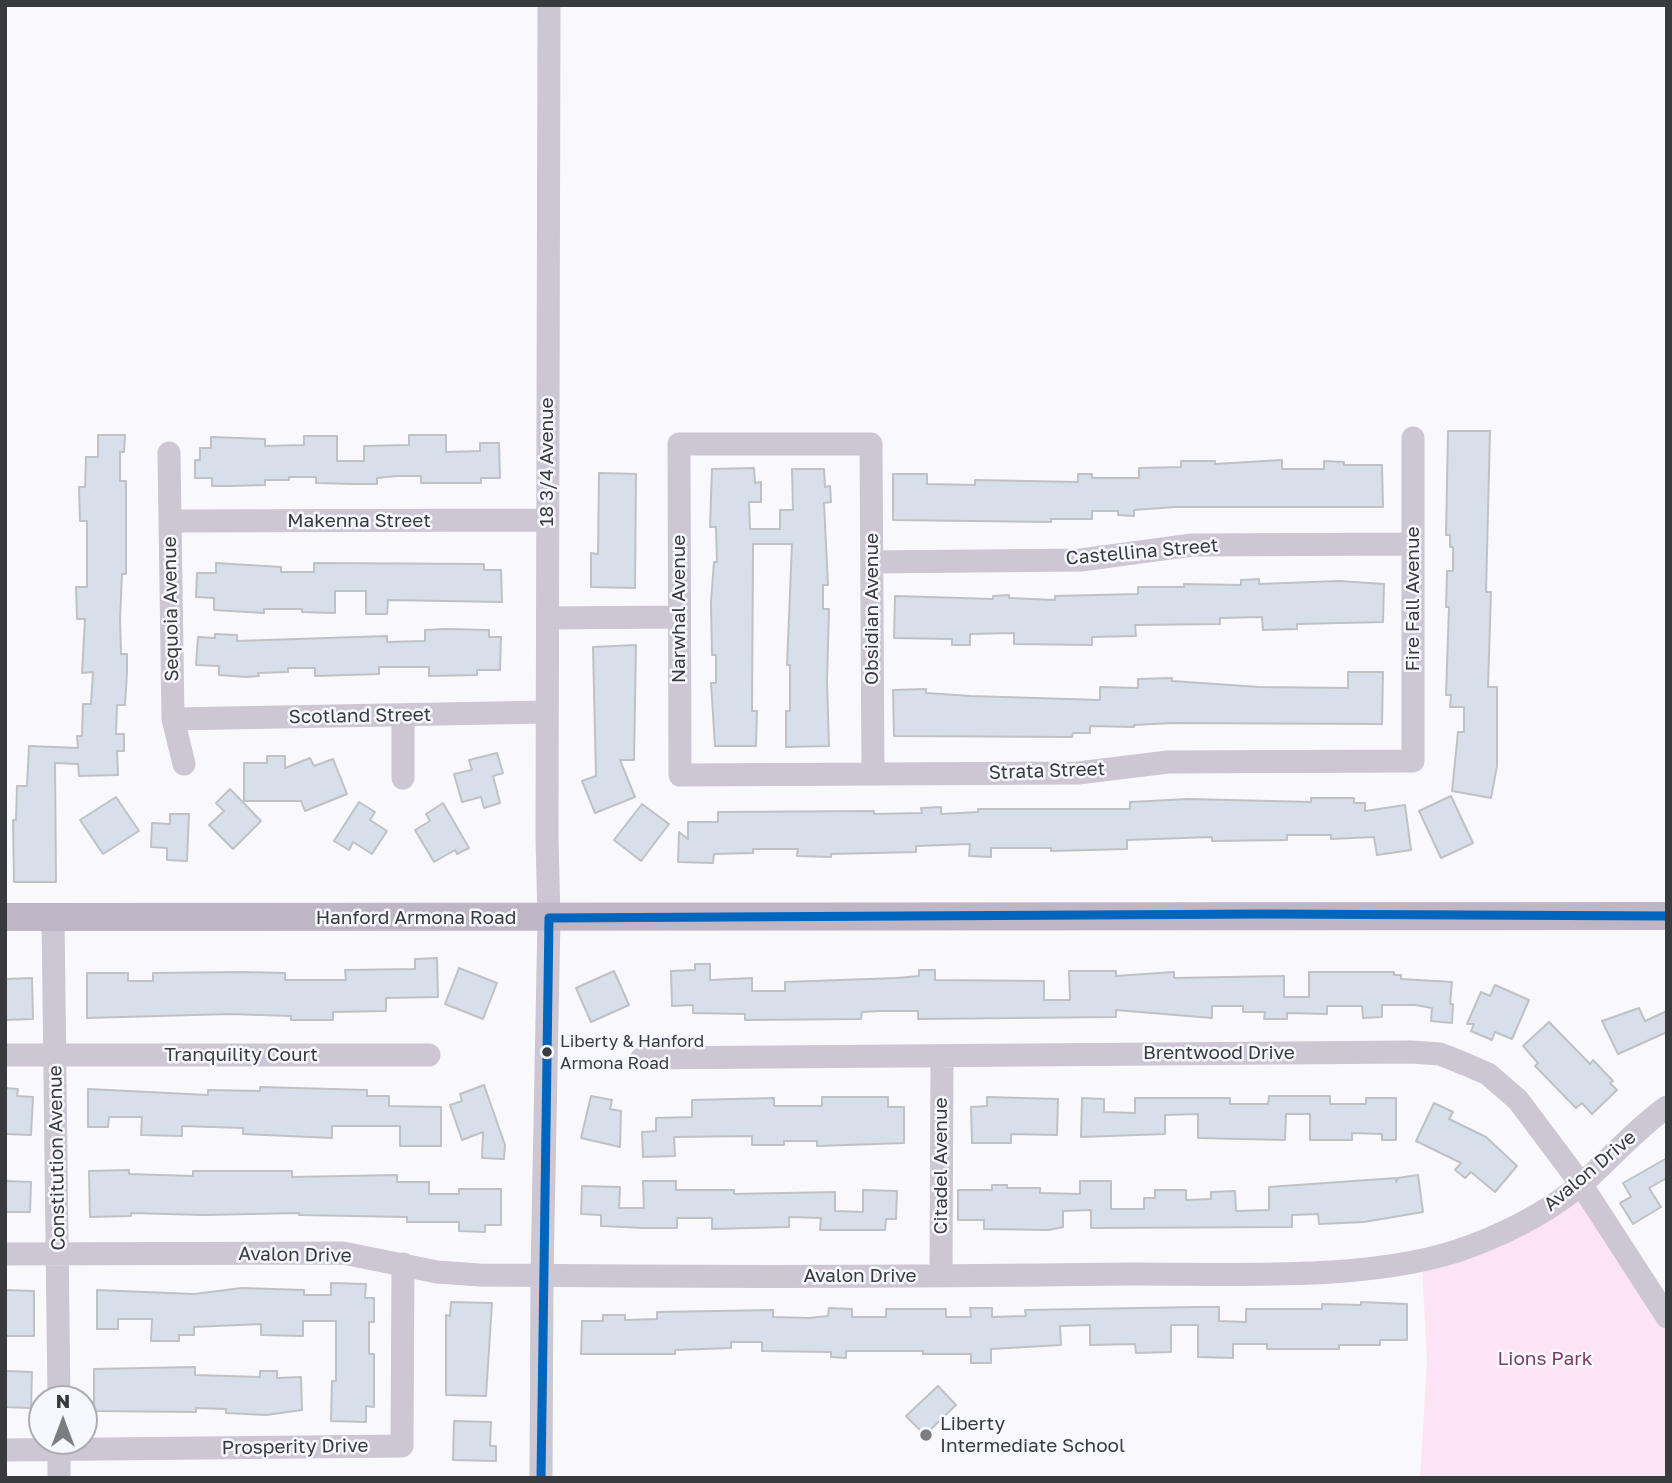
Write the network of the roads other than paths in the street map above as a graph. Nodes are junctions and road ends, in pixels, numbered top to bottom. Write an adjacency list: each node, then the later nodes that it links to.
1 (549, 5): 5 (street, 18 3/4 Avenue)
2 (1413, 438): 7 (street, Fire Fall Avenue)
3 (872, 444): 8 (street, Obsidian Avenue); 9 (street, Narwhal Avenue)
4 (169, 453): 6 (street, Sequoia Avenue)
5 (547, 520): 6 (street, Makenna Street); 10 (street, 18 3/4 Avenue)
6 (170, 521): 13 (street, Sequoia Avenue)
7 (1413, 544): 8 (street, Castellina Street); 14 (street, Fire Fall Avenue)
8 (872, 562): 16 (street, Obsidian Avenue)
9 (680, 617): 10 (street); 17 (street, Narwhal Avenue)
10 (548, 618): 11 (street, 18 3/4 Avenue)
11 (547, 712): 12 (street, Scotland Street); 22 (street, 18 3/4 Avenue)
12 (403, 715): 13 (street, Scotland Street); 18 (street)
13 (173, 719): 15 (street, Sequoia Avenue)
14 (1413, 761): 16 (street, Strata Street)
15 (184, 764)
16 (873, 774): 17 (street, Strata Street)
17 (680, 775)
18 (403, 778)
19 (1667, 916): 22 (main road, Hanford Armona Road)
20 (5, 917): 21 (main road, Hanford Armona Road)
21 (53, 917): 22 (main road, Hanford Armona Road); 24 (street, Constitution Avenue)
22 (550, 918): 33 (street, 18 3/4 Avenue)
23 (5, 1055): 24 (street, Tranquility Court)
24 (54, 1055): 25 (street, Tranquility Court); 31 (street, Constitution Avenue)
25 (429, 1055)
26 (942, 1056): 27 (street, Brentwood Drive); 29 (street, Brentwood Drive); 34 (street, Citadel Avenue)
27 (642, 1058)
28 (1667, 1107): 29 (street, Avalon Drive)
29 (1581, 1184): 34 (street, Avalon Drive); 35 (street, Brentwood Drive)
30 (5, 1254): 31 (street, Avalon Drive)
31 (59, 1254): 32 (street, Avalon Drive); 36 (street, Constitution Avenue)
32 (403, 1264): 33 (street, Avalon Drive); 37 (street, Prosperity Drive)
33 (542, 1275): 34 (street, Avalon Drive); 42 (street, 18 3/4 Avenue)
34 (941, 1276)
35 (1667, 1317)
36 (59, 1385)
37 (98, 1445)
38 (28, 1448): 39 (street, Prosperity Drive)
39 (5, 1450)
40 (59, 1455): 41 (street)
41 (59, 1478)
42 (541, 1478)

